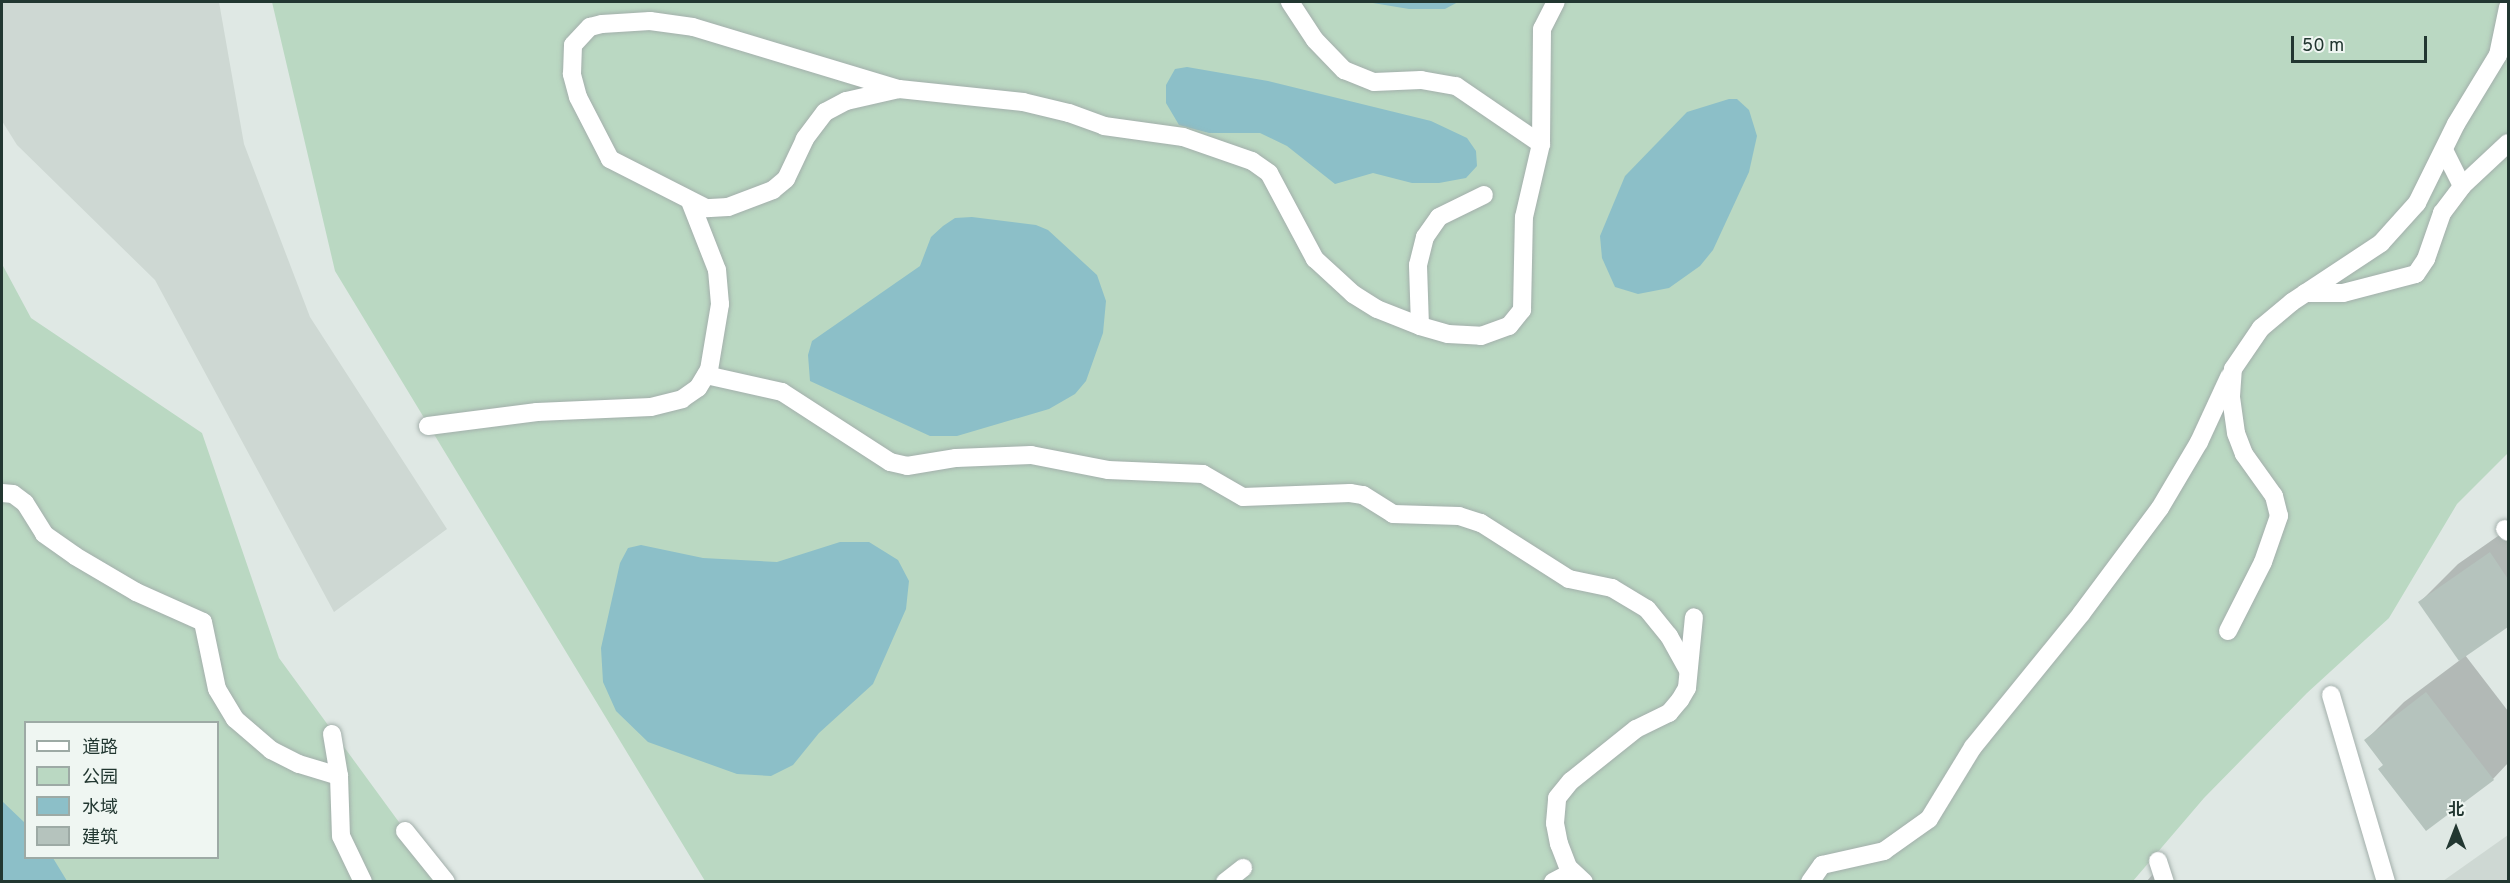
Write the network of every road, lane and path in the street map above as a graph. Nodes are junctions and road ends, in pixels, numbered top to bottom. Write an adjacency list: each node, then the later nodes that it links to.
1 (1290, 2): 6 (street)
2 (1556, 2): 6 (street)
3 (2508, 7): 7 (street)
4 (899, 89): 10 (street); 10 (street); 12 (street)
5 (2508, 143): 8 (street)
6 (1540, 144): 12 (street)
7 (2444, 150): 8 (street); 11 (street)
8 (2462, 186): 11 (street)
9 (1484, 195): 12 (street)
10 (690, 201): 14 (street)
11 (2305, 293): 13 (street)
12 (1420, 326)
13 (2233, 369): 18 (street); 31 (street)
14 (706, 375): 15 (street); 19 (street)
15 (428, 426)
16 (2, 493): 22 (street)
17 (1694, 617): 19 (street)
18 (2228, 631)
19 (1687, 669): 26 (street)
20 (2331, 695): 33 (street)
21 (332, 734): 22 (street)
22 (339, 776): 27 (street)
23 (405, 831): 28 (street)
24 (2158, 861): 32 (street)
25 (1243, 868): 29 (street)
26 (1578, 877): 30 (street)
27 (363, 882)
28 (446, 882)
29 (1225, 882)
30 (1553, 882)
31 (1810, 882)
32 (2165, 882)
33 (2386, 882)

